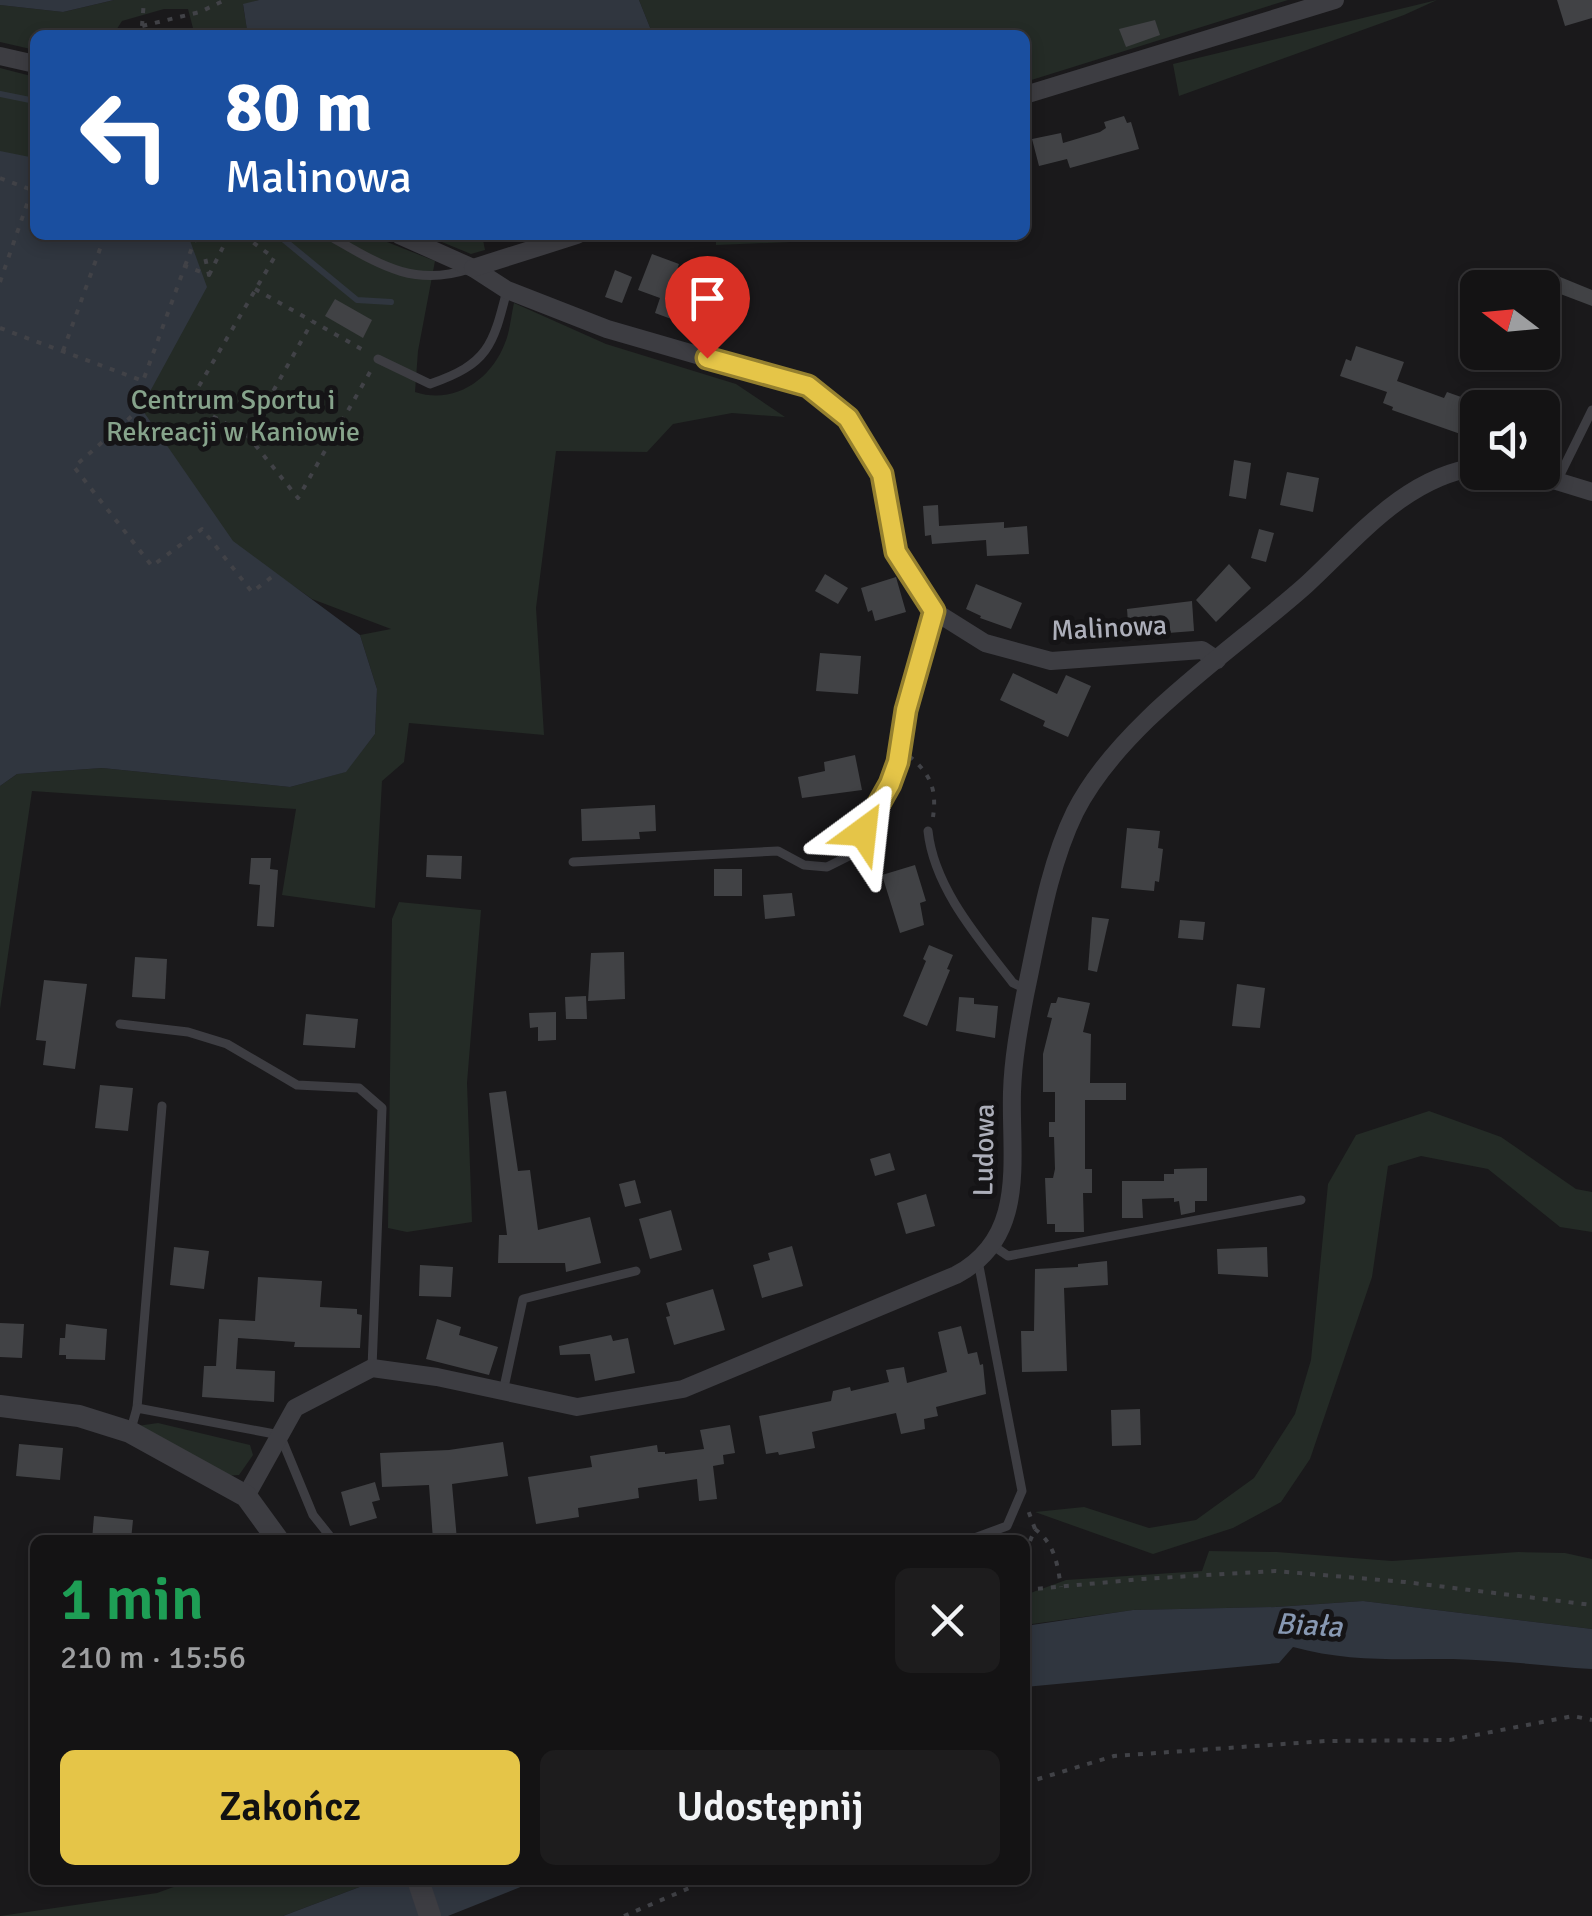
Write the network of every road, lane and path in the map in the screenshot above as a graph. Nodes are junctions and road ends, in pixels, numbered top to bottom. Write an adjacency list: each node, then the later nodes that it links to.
1 (144, 0): 4 (path)
2 (225, 0): 4 (path)
3 (1335, 0): 8 (street)
4 (142, 26): 5 (path)
5 (138, 30)
6 (0, 56): 7 (street)
7 (30, 63)
8 (1030, 93)
9 (0, 178): 10 (path)
10 (30, 189)
11 (30, 196): 23 (path)
12 (103, 240): 28 (path)
13 (195, 240): 20 (path)
14 (227, 240): 22 (path)
15 (250, 240): 24 (path)
16 (336, 240): 21 (lane)
17 (411, 240): 21 (street, Malinowa)
18 (561, 240): 21 (street)
19 (204, 253): 22 (path)
20 (185, 266): 22 (path); 28 (path)
21 (473, 268): 25 (street, Malinowa)
22 (209, 276)
23 (0, 282)
24 (256, 289): 26 (path); 32 (path)
25 (507, 290): 29 (lane); 38 (street, Malinowa)
26 (312, 321): 29 (path); 32 (path)
27 (0, 328): 28 (path)
28 (62, 352)
29 (378, 359): 32 (path)
30 (140, 408): 37 (path)
31 (1592, 410): 34 (lane)
32 (248, 436)
33 (1460, 471): 39 (street, Ludowa)
34 (1560, 472)
35 (1560, 481): 36 (street)
36 (1592, 492)
37 (277, 573)
38 (934, 611): 39 (street, Malinowa); 40 (lane)
39 (1217, 660): 43 (street, Ludowa)
40 (900, 750): 41 (path); 42 (lane)
41 (928, 831): 43 (lane)
42 (573, 862)
43 (1026, 989): 47 (street, Ludowa)
44 (120, 1024): 50 (lane)
45 (162, 1106): 53 (lane)
46 (1301, 1200): 47 (lane)
47 (992, 1245): 48 (street, Ludowa)
48 (978, 1261): 51 (street, Ludowa); 56 (lane)
49 (636, 1270): 51 (lane)
50 (372, 1368): 51 (street, Ludowa); 55 (street)
51 (504, 1392)
52 (0, 1406): 54 (street)
53 (136, 1408): 54 (lane); 55 (lane)
54 (130, 1432): 57 (street)
55 (280, 1435): 57 (street); 60 (lane)
56 (1022, 1491): 58 (path); 61 (lane)
57 (246, 1496): 59 (street)
58 (1034, 1529): 62 (path); 63 (path)
59 (274, 1535)
60 (329, 1535)
61 (983, 1535)
62 (1030, 1540)
63 (1060, 1586): 64 (path); 65 (path)
64 (1030, 1589)
65 (1592, 1605)
66 (1592, 1720): 67 (path)
67 (1030, 1781)
68 (420, 1885): 70 (street)
69 (696, 1885): 71 (path)
70 (430, 1916)
71 (624, 1916)

